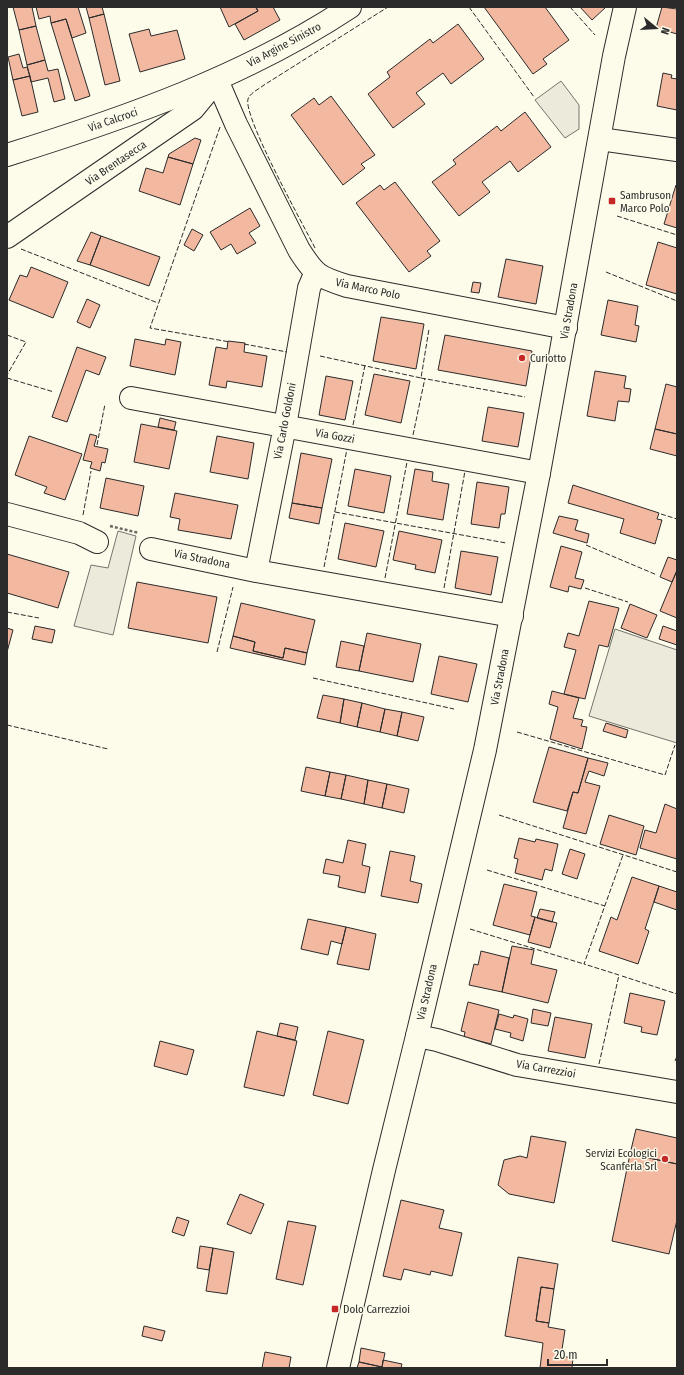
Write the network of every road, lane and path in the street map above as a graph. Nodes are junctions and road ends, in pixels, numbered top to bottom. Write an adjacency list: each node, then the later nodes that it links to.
1 (350, 7): 3 (street, Via Argine Sinistro)
2 (625, 7): 4 (street, Via Stradona)
3 (217, 80): 6 (street, Via Calcroci); 7 (street, Via Brentasecca); 8 (street, Via Marco Polo)
4 (600, 139): 5 (street); 9 (street, Via Stradona)
5 (677, 150)
6 (7, 155)
7 (7, 237)
8 (317, 274): 9 (street, Via Marco Polo); 11 (street, Via Carlo Goldoni)
9 (566, 328): 12 (street, Via Stradona)
10 (131, 398): 11 (street, Via Gozzi)
11 (284, 426): 12 (street, Via Gozzi); 16 (street, Via Carlo Goldoni)
12 (539, 473): 17 (street, Via Stradona)
13 (7, 514): 14 (street)
14 (98, 542)
15 (152, 549): 16 (street, Via Stradona)
16 (256, 570): 17 (street, Via Stradona)
17 (512, 616): 18 (street, Via Stradona)
18 (417, 1036): 19 (street, Via Carrezzioi); 20 (street, Via Stradona)
19 (677, 1092)
20 (338, 1368)

